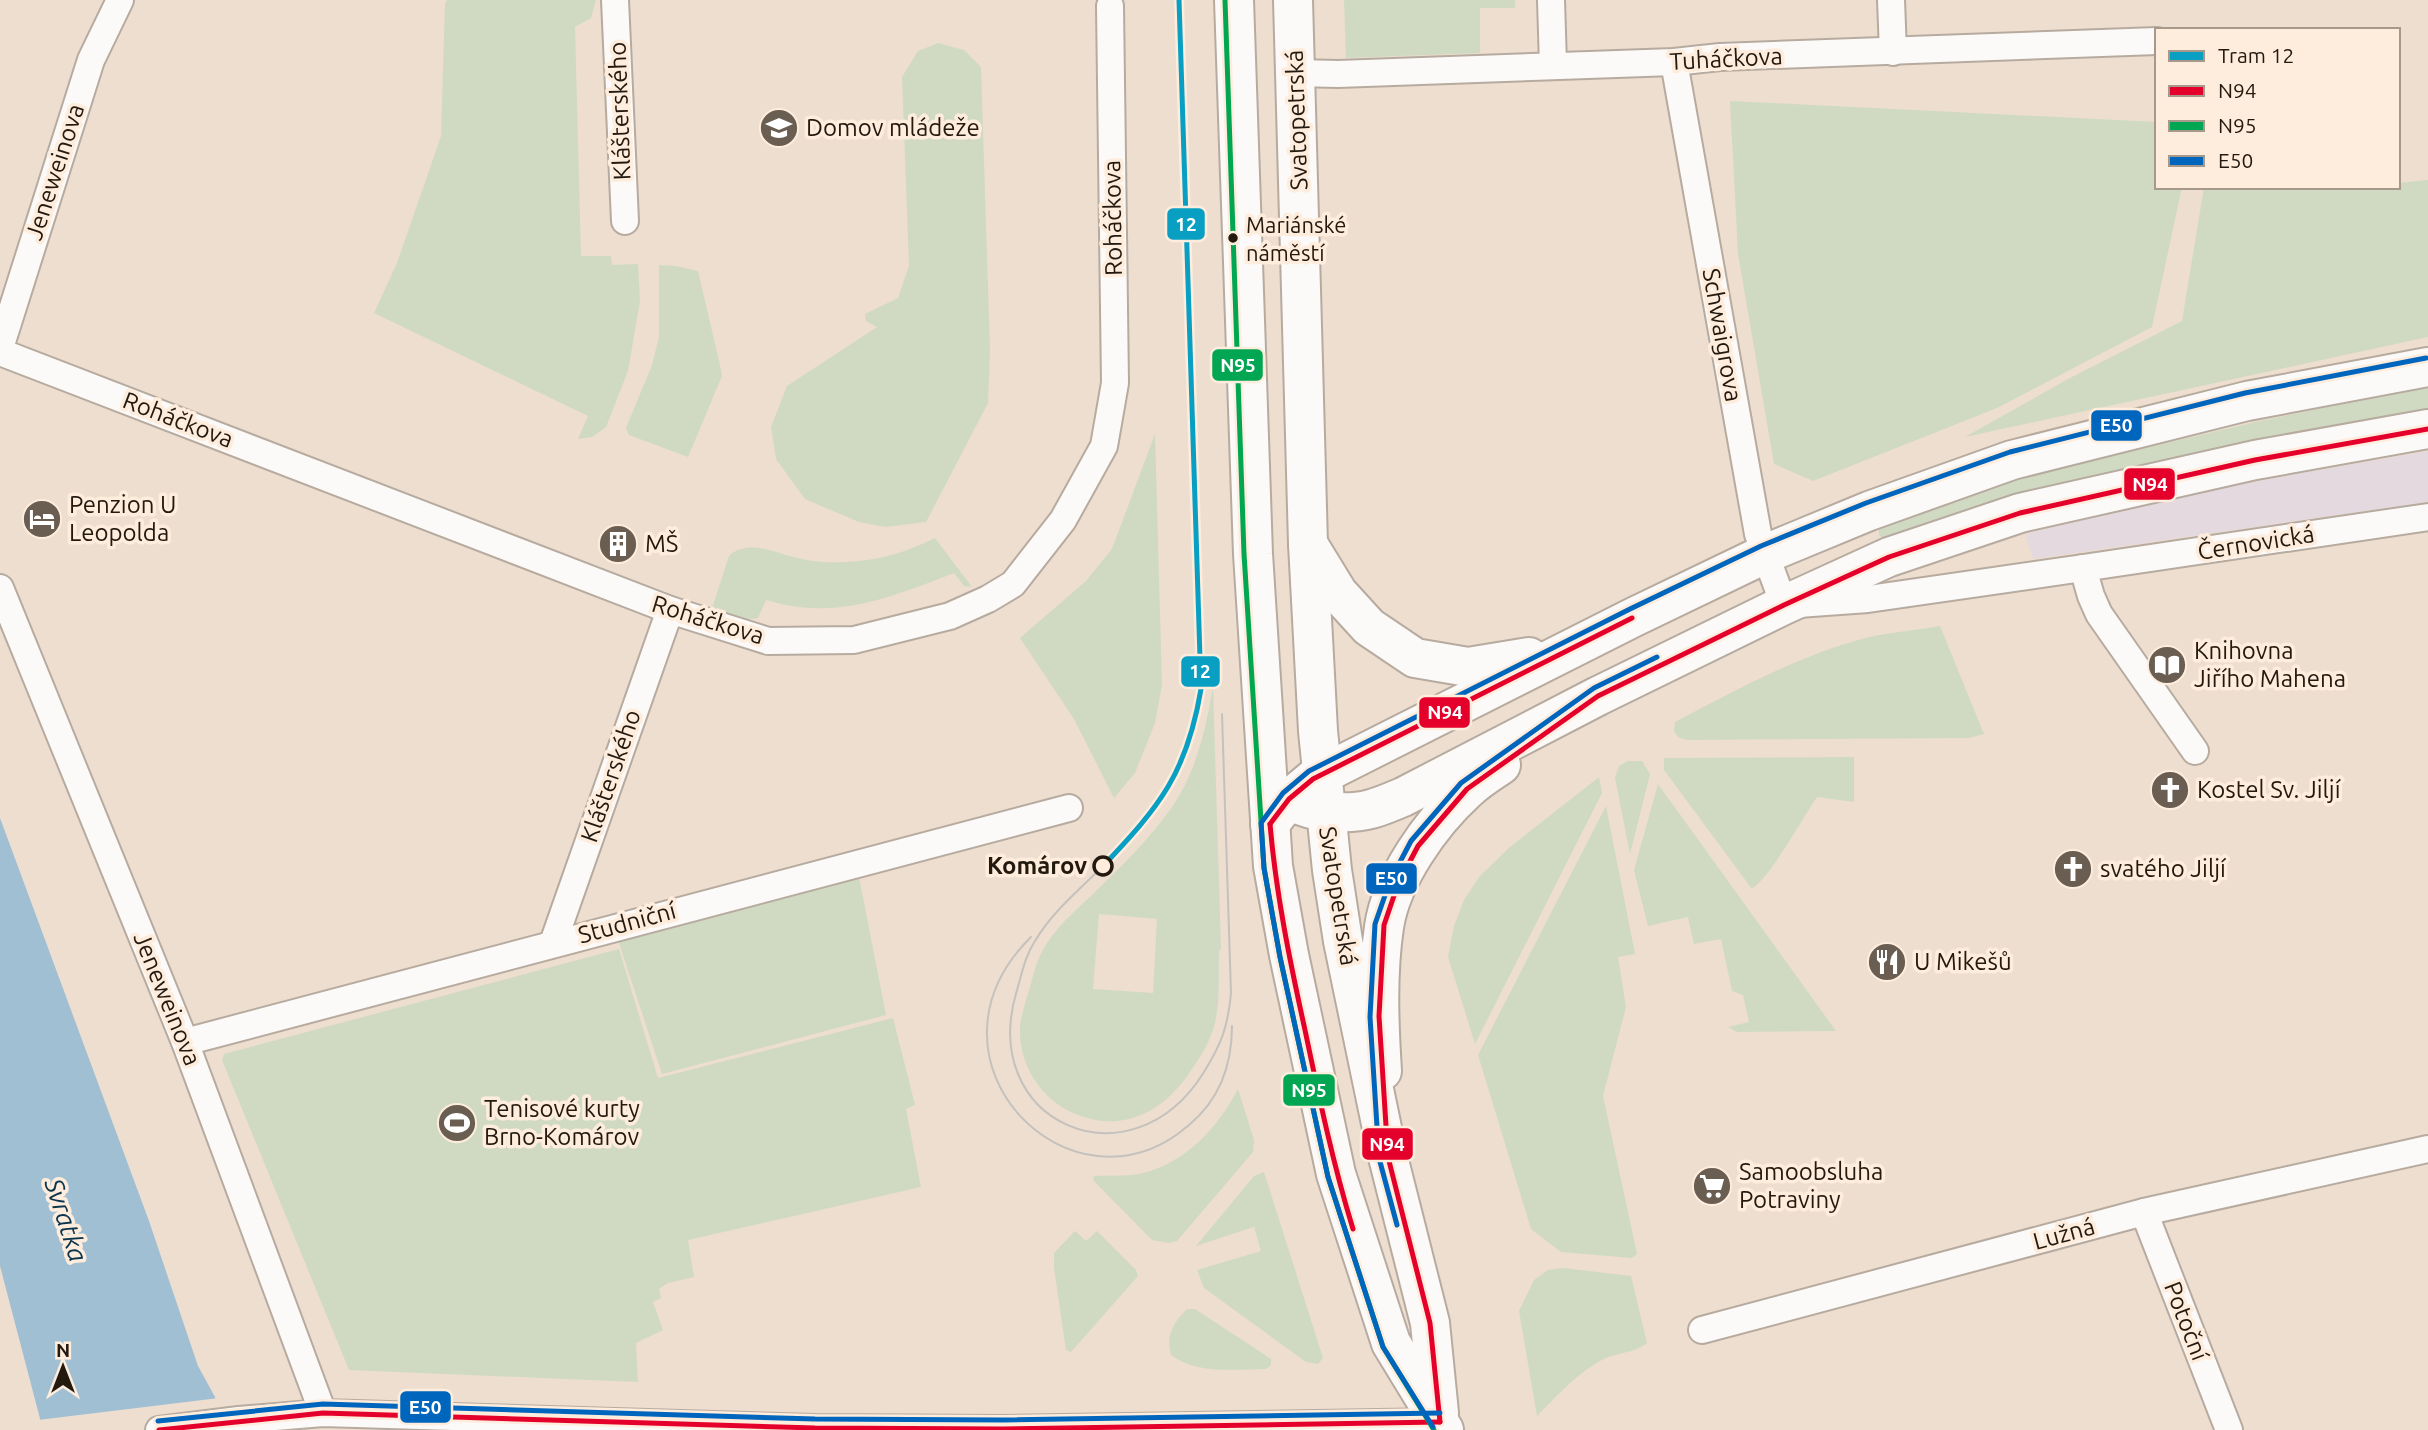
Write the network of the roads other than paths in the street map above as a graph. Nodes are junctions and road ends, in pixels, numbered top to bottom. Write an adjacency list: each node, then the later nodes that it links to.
1 (120, 0): 14 (street, Jeneweinova)
2 (615, 0): 13 (street, Klášterského)
3 (1234, 0): 28 (main road)
4 (1293, 0): 12 (main road, Svatopetrská)
5 (1551, 0): 11 (street)
6 (1891, 0): 9 (street)
7 (1110, 6): 23 (street, Roháčkova)
8 (2155, 41): 9 (street, Tuháčkova)
9 (1893, 52): 10 (street, Tuháčkova)
10 (1674, 62): 11 (street, Tuháčkova); 19 (street, Schwaigrova)
11 (1553, 65): 12 (street, Tuháčkova)
12 (1296, 74): 18 (main road, Svatopetrská)
13 (625, 221)
14 (0, 350): 23 (street, Roháčkova)
15 (2428, 367): 19 (main road)
16 (2428, 429): 22 (main road, Černovická)
17 (2428, 517): 20 (street, Černovická)
18 (1308, 544): 24 (main road); 27 (main road, Svatopetrská)
19 (1765, 554): 22 (street, Schwaigrova); 24 (main road)
20 (2083, 568): 22 (street, Černovická); 26 (street)
21 (0, 588): 31 (street, Jeneweinova)
22 (1784, 605): 25 (main road, Černovická)
23 (670, 610): 30 (street, Klášterského)
24 (1562, 652): 27 (main road)
25 (1598, 696): 27 (main road); 33 (main road)
26 (2195, 751)
27 (1324, 792): 28 (main road); 33 (main road, Svatopetrská)
28 (1276, 801): 37 (main road)
29 (1069, 807): 30 (street, Studniční)
30 (553, 943): 31 (street, Studniční)
31 (185, 1042): 36 (street, Jeneweinova)
32 (2428, 1149): 34 (street, Lužná)
33 (1388, 1157): 37 (main road, Svatopetrská)
34 (2144, 1212): 35 (street, Lužná); 39 (street, Potoční)
35 (1702, 1330)
36 (323, 1413): 37 (street); 38 (street)
37 (1442, 1426)
38 (159, 1430)
39 (2229, 1430)

